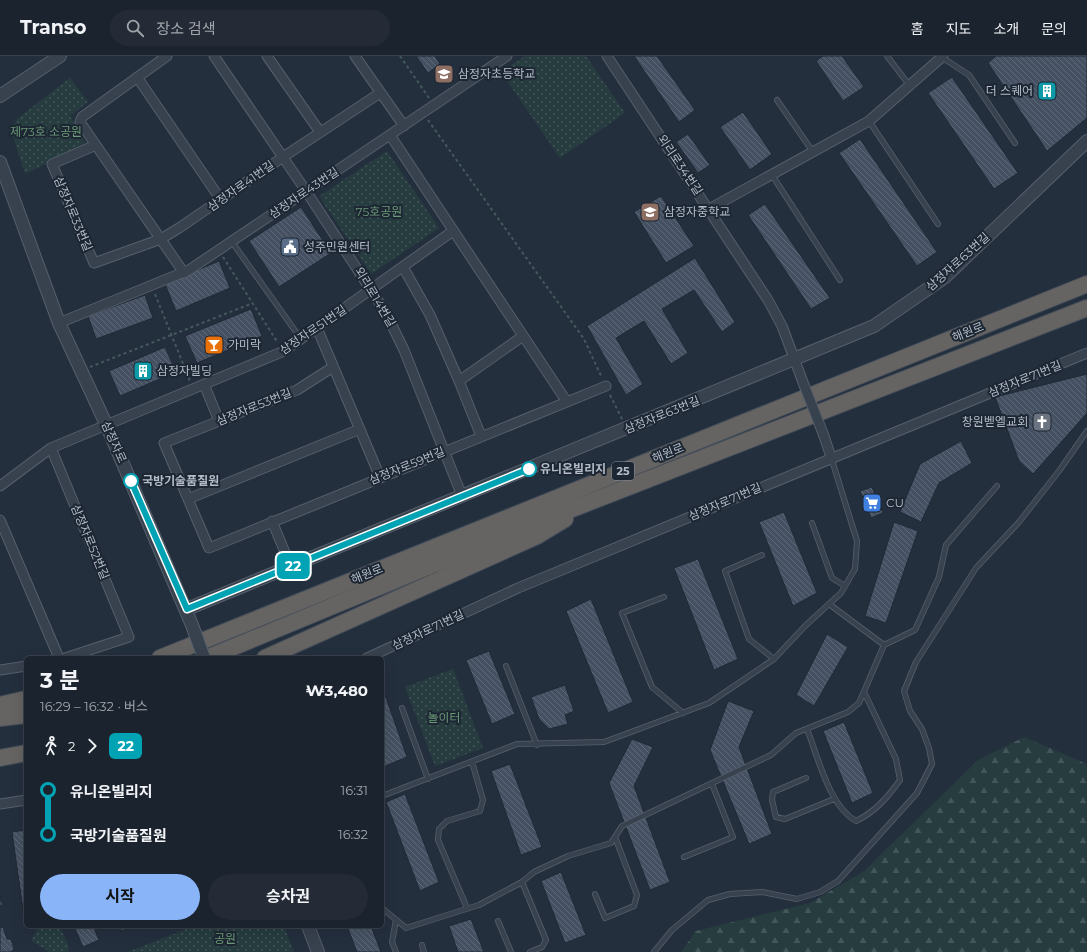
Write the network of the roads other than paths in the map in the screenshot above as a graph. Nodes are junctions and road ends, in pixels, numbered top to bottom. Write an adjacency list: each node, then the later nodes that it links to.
1 (60, 56): 13 (street)
2 (167, 56): 10 (street)
3 (214, 56): 23 (street, 외리로14번길)
4 (267, 56): 17 (street)
5 (356, 56): 12 (street)
6 (507, 56): 16 (street, 삼정자로43번길)
7 (607, 56): 28 (street, 외리로34번길)
8 (887, 56): 11 (lane)
9 (943, 57): 11 (street); 20 (lane)
10 (137, 77): 21 (street); 27 (street)
11 (910, 86): 15 (street)
12 (380, 93): 16 (street); 17 (street, 삼정자로41번길)
13 (0, 96)
14 (777, 100): 22 (lane)
15 (869, 121): 22 (street); 29 (lane)
16 (404, 126): 18 (street, 삼정자로43번길)
17 (320, 132): 23 (street, 삼정자로41번길)
18 (390, 135): 26 (street, 삼정자로43번길); 30 (street)
19 (1087, 141): 45 (street, 삼정자로63번길)
20 (1015, 143)
21 (96, 145): 31 (street); 33 (street, 삼정자로33번길)
22 (813, 152): 25 (street)
23 (283, 157): 26 (street, 외리로14번길); 27 (street, 삼정자로41번길)
24 (0, 162): 40 (street, 삼정자로)
25 (772, 175): 28 (street); 36 (lane)
26 (306, 191): 32 (street, 삼정자로43번길); 38 (street, 외리로14번길)
27 (221, 200): 31 (street, 삼정자로41번길)
28 (709, 209): 45 (street, 외리로34번길)
29 (938, 224)
30 (453, 231): 34 (street, 삼정자로51번길); 42 (street)
31 (161, 239): 33 (street, 삼정자로41번길); 35 (street)
32 (232, 242): 35 (street, 삼정자로43번길); 43 (lane)
33 (94, 263)
34 (403, 267): 38 (street, 삼정자로51번길); 47 (street)
35 (184, 273): 40 (street, 삼정자로43번길)
36 (840, 280)
37 (1087, 284): 78 (highway, 해원로 / 25)
38 (372, 289): 41 (street, 삼정자로51번길); 57 (street, 외리로14번길)
39 (1087, 308): 63 (highway, 해원로 / 25)
40 (59, 323): 52 (street, 삼정자로)
41 (317, 328): 43 (street, 삼정자로51번길); 46 (street)
42 (524, 336): 47 (street); 50 (street)
43 (301, 340): 48 (street, 삼정자로51번길)
44 (1087, 353): 58 (street, 삼정자로71번길)
45 (795, 360): 58 (street, 외리로34번길, bridge); 62 (street, 삼정자로63번길)
46 (334, 366): 51 (street, 삼정자로53번길); 53 (street)
47 (459, 380): 55 (street)
48 (204, 384): 51 (street); 52 (street, 삼정자로51번길)
49 (606, 386): 50 (street, 삼정자로59번길)
50 (567, 402): 55 (street, 삼정자로59번길)
51 (219, 421): 64 (street, 삼정자로53번길)
52 (106, 424): 56 (street); 74 (street, 삼정자로)
53 (360, 429): 59 (street); 64 (street)
54 (1087, 431): 121 (lane)
55 (481, 436): 57 (street, 삼정자로59번길)
56 (51, 448): 60 (street); 77 (street, 삼정자로52번길)
57 (444, 450): 59 (street, 삼정자로59번길); 62 (street, 외리로14번길)
58 (831, 458): 71 (lane); 82 (street, 삼정자로71번길)
59 (380, 477): 66 (street, 삼정자로59번길)
60 (0, 486)
61 (997, 486): 75 (lane)
62 (462, 496): 70 (street, 삼정자로63번길)
63 (603, 496): 80 (highway, 해원로 / 25); 81 (highway)
64 (188, 499): 68 (street, 삼정자로53번길)
65 (0, 520): 76 (street)
66 (272, 521): 68 (street, 삼정자로59번길); 70 (street)
67 (812, 523): 71 (lane)
68 (209, 548)
69 (762, 555): 83 (lane)
70 (291, 567): 74 (street, 삼정자로63번길)
71 (845, 586): 73 (lane)
72 (664, 597): 91 (lane)
73 (829, 604): 75 (lane); 83 (lane)
74 (187, 609): 79 (street, 삼정자로, bridge)
75 (884, 645): 87 (lane)
76 (58, 656)
77 (71, 656)
78 (165, 656)
79 (204, 656)
80 (210, 656)
81 (269, 656)
82 (371, 656)
83 (774, 659): 91 (lane)
84 (24, 666): 86 (street)
85 (506, 666): 95 (lane)
86 (0, 670)
87 (864, 692): 94 (lane); 103 (lane)
88 (24, 699): 89 (highway)
89 (0, 705)
90 (402, 708): 100 (lane)
91 (683, 713): 95 (lane)
92 (24, 715): 93 (highway)
93 (0, 718)
94 (807, 729): 101 (lane); 103 (lane)
95 (536, 745): 98 (lane)
96 (24, 753): 97 (highway)
97 (0, 758)
98 (472, 762): 100 (lane); 110 (lane)
99 (806, 778): 103 (lane)
100 (428, 779): 102 (lane)
101 (712, 784): 106 (lane); 107 (lane)
102 (384, 795)
103 (834, 799)
104 (24, 800): 105 (street)
105 (0, 804)
106 (615, 837): 108 (lane); 109 (lane)
107 (684, 857)
108 (522, 882): 110 (lane); 120 (lane)
109 (595, 894)
110 (467, 908): 112 (lane)
111 (384, 910): 112 (lane)
112 (396, 920): 117 (lane)
113 (498, 921): 119 (lane)
114 (309, 928): 116 (street)
115 (422, 945): 118 (lane)
116 (318, 952)
117 (396, 952)
118 (424, 952)
119 (511, 952)
120 (530, 952)
121 (654, 952)

